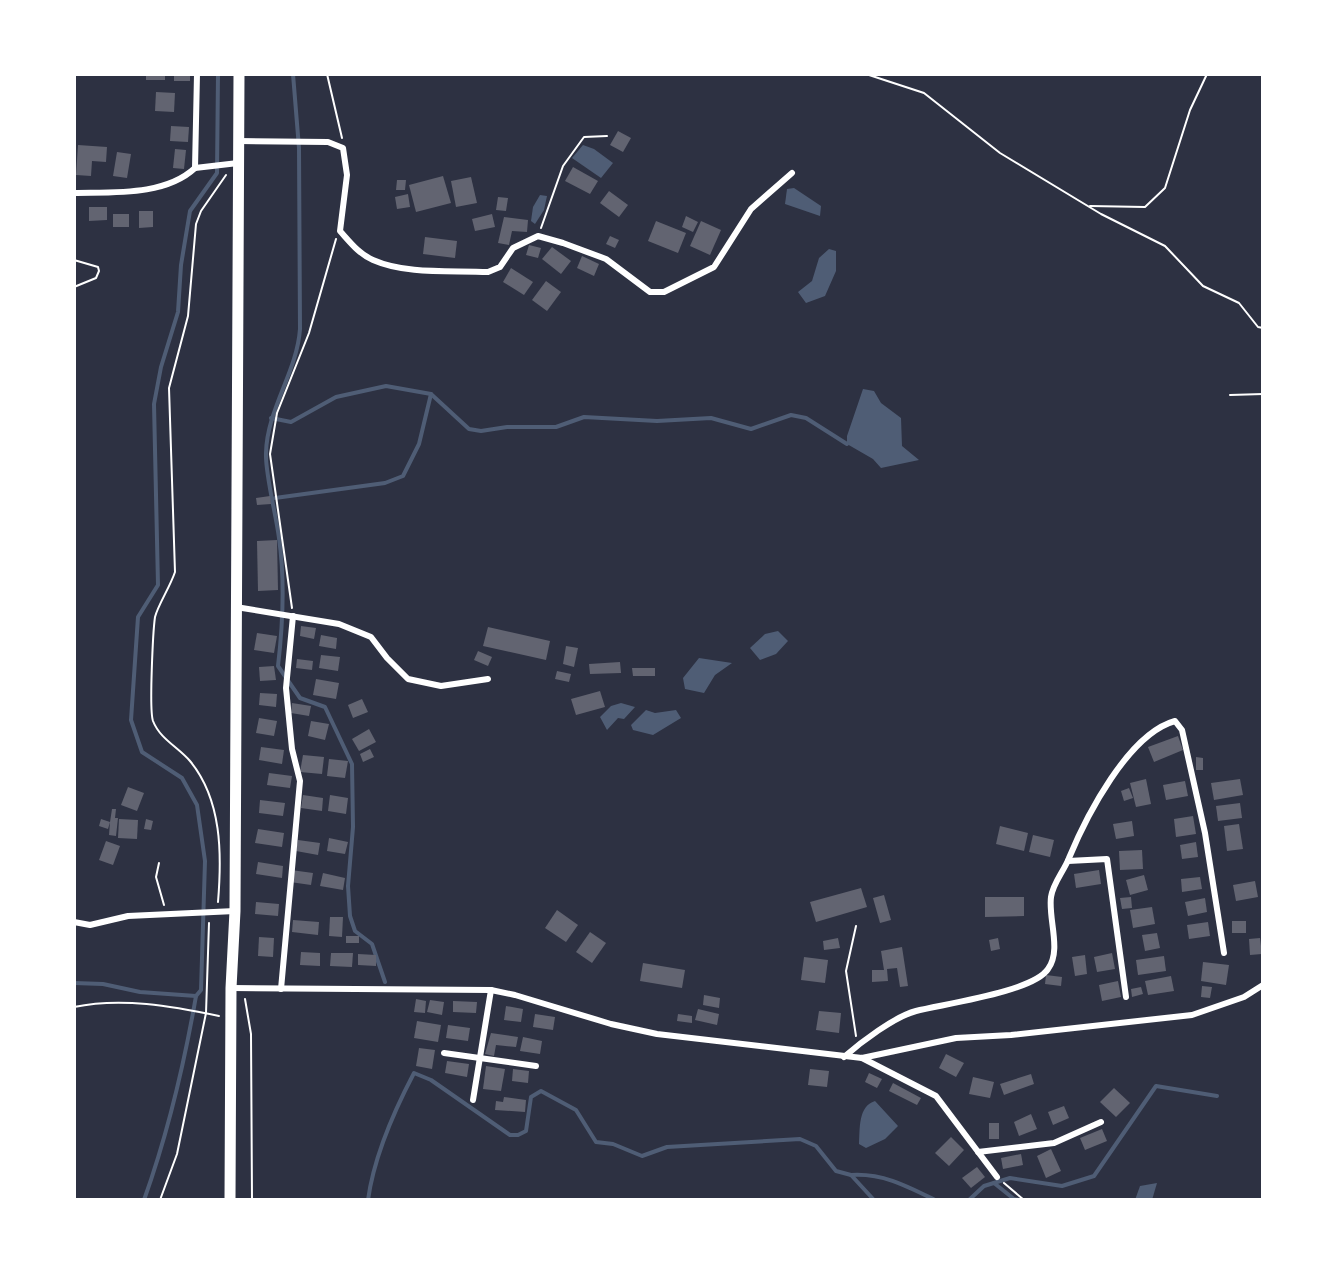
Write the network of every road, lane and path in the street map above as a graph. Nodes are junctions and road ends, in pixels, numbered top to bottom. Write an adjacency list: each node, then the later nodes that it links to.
1 (197, 74): 10 (street)
2 (239, 74): 7 (highway)
3 (327, 74): 8 (path)
4 (866, 74): 13 (path)
5 (1207, 74): 13 (path)
6 (607, 136): 15 (path)
7 (239, 141): 8 (street); 9 (highway)
8 (343, 148): 14 (street)
9 (236, 164): 10 (street); 21 (highway); 28 (path)
10 (195, 168): 12 (street)
11 (792, 173): 15 (street)
12 (74, 193)
13 (1089, 206): 18 (path)
14 (340, 231): 15 (street); 22 (path)
15 (538, 236)
16 (74, 260): 17 (path)
17 (74, 287)
18 (1263, 328)
19 (1263, 394): 20 (path)
20 (1230, 395)
21 (236, 607): 22 (street); 26 (highway)
22 (293, 616): 23 (street); 35 (street)
23 (488, 679)
24 (1068, 861): 32 (street); 37 (street); 41 (street)
25 (159, 863): 29 (path)
26 (235, 911): 28 (street); 34 (highway)
27 (209, 912): 28 (street); 29 (street); 39 (path)
28 (218, 912)
29 (166, 913): 30 (street)
30 (74, 922)
31 (856, 926): 41 (path)
32 (1224, 953)
33 (1263, 985): 45 (street)
34 (237, 989): 35 (street); 40 (highway); 53 (path)
35 (281, 989): 36 (street)
36 (491, 990): 43 (street); 44 (street)
37 (1126, 997)
38 (74, 1007): 39 (path)
39 (206, 1013): 40 (path); 51 (path)
40 (232, 1018): 52 (highway)
41 (857, 1045): 43 (street)
42 (444, 1053): 44 (street)
43 (844, 1057): 45 (street)
44 (480, 1058): 46 (street); 47 (street)
45 (862, 1058): 49 (street)
46 (536, 1066)
47 (473, 1100)
48 (1101, 1122): 49 (street)
49 (978, 1152): 50 (street)
50 (997, 1177): 54 (path)
51 (160, 1200)
52 (230, 1200)
53 (252, 1200)
54 (1024, 1200)

